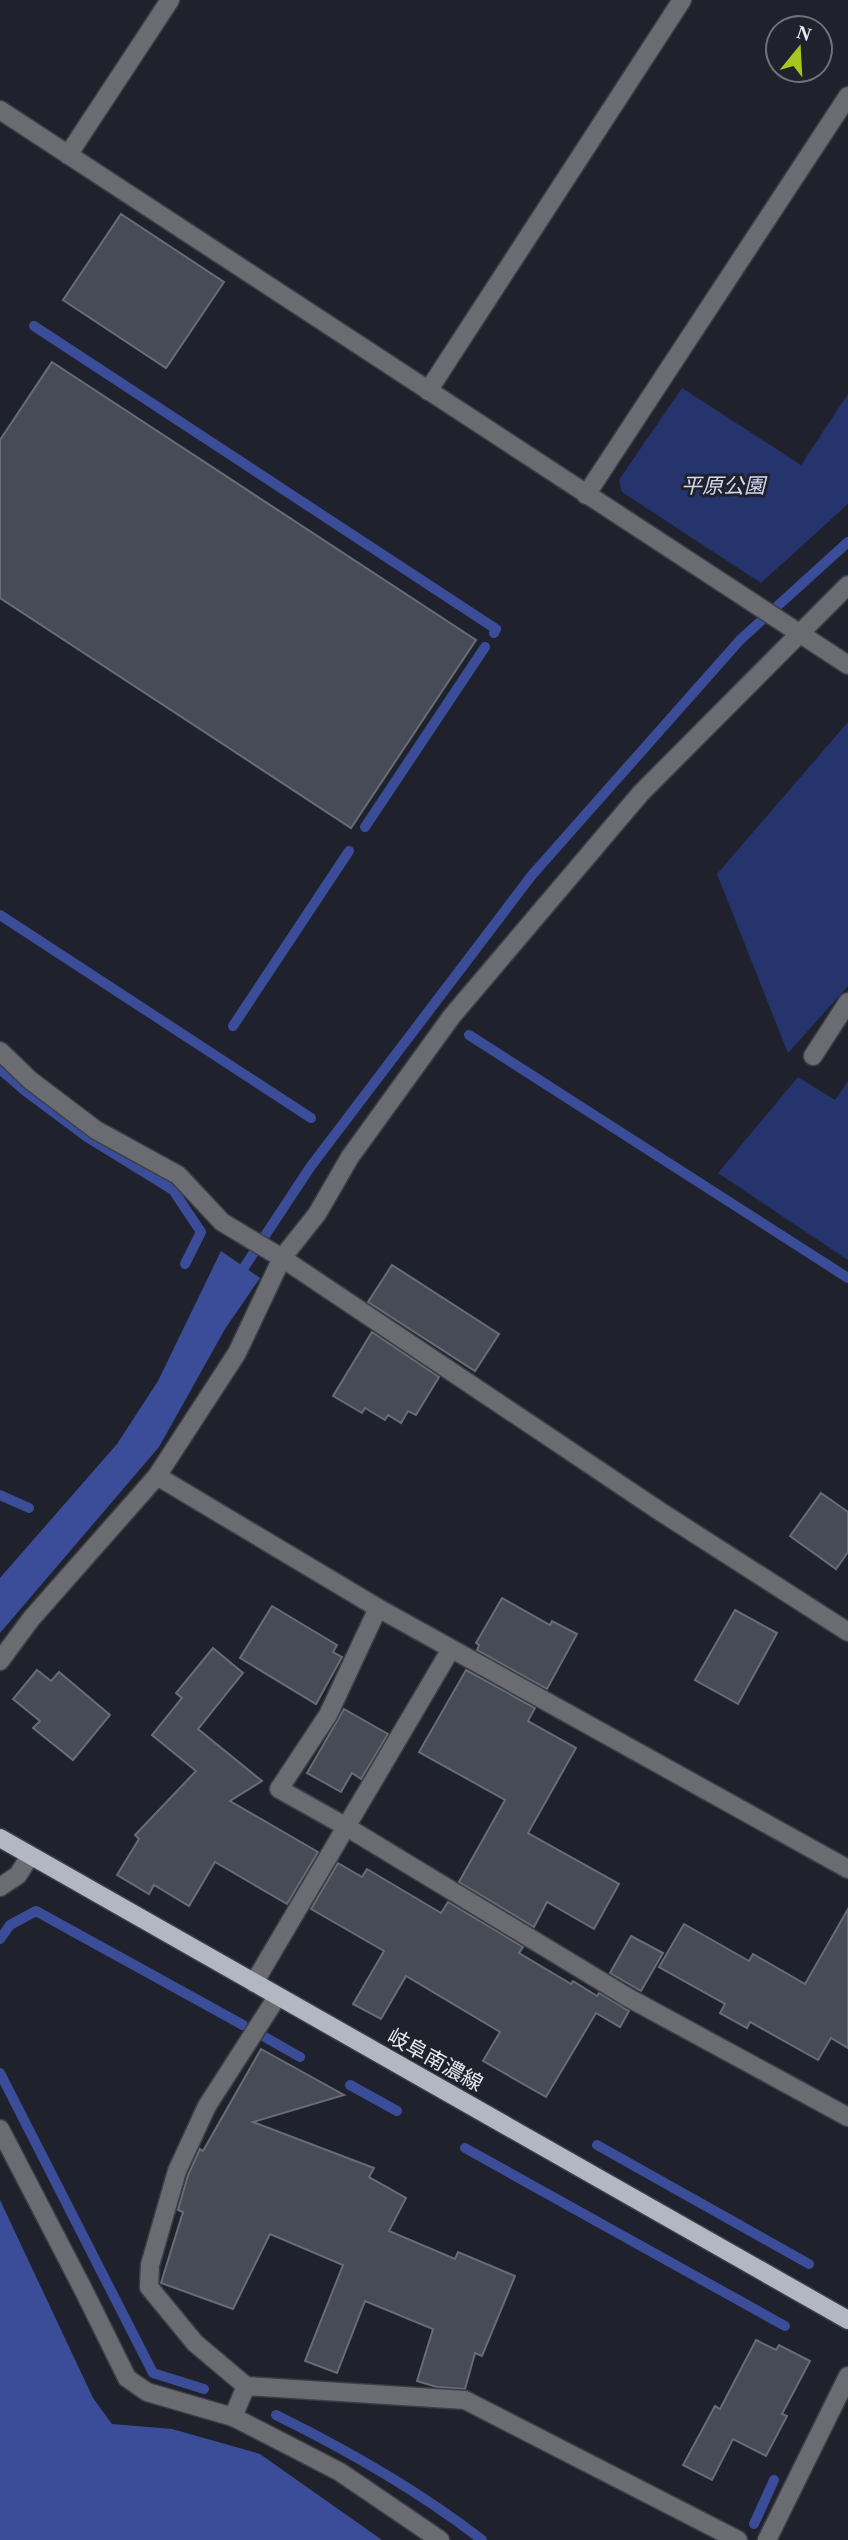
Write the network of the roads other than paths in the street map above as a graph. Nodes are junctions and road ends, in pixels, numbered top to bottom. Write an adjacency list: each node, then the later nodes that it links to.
1 (170, 0): 5 (street)
2 (682, 0): 6 (street)
3 (848, 96): 7 (street)
4 (0, 110): 5 (street)
5 (68, 155): 6 (street)
6 (428, 391): 7 (street)
7 (586, 495): 9 (street)
8 (848, 584): 9 (street)
9 (801, 633): 10 (street); 14 (street)
10 (848, 665)
11 (848, 1002): 13 (street)
12 (0, 1051): 14 (street)
13 (813, 1056)
14 (282, 1258): 15 (street); 17 (street)
15 (157, 1476): 16 (street); 19 (street)
16 (378, 1608): 18 (street); 20 (street)
17 (848, 1632)
18 (452, 1649): 20 (street); 23 (street)
19 (0, 1661)
20 (345, 1826): 25 (street); 27 (street)
21 (0, 1838): 22 (main road, 岐阜南濃線)
22 (30, 1856): 24 (street); 25 (main road, 岐阜南濃線)
23 (848, 1869)
24 (0, 1886)
25 (254, 1983): 26 (main road, 岐阜南濃線)
26 (277, 1997): 29 (main road, 岐阜南濃線); 31 (street)
27 (848, 2117)
28 (0, 2129): 32 (street)
29 (848, 2320)
30 (848, 2376): 35 (street)
31 (246, 2386): 32 (street); 34 (street)
32 (233, 2417): 33 (street)
33 (440, 2540)
34 (738, 2540)
35 (768, 2540)

